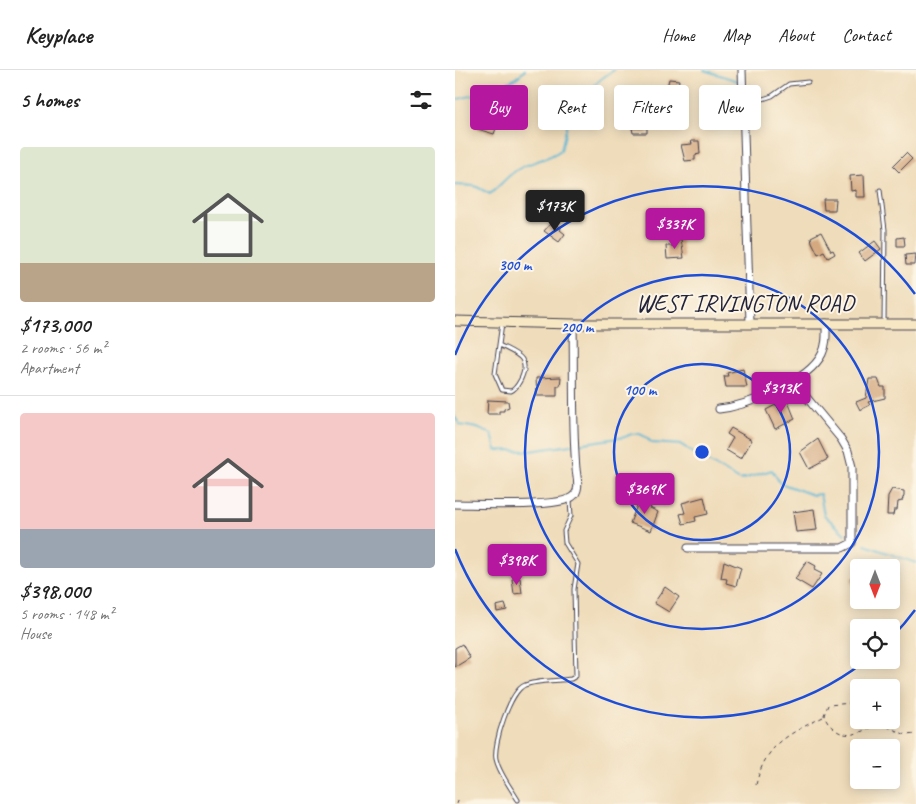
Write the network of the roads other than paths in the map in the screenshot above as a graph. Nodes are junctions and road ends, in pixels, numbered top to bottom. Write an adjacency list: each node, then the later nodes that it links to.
1 (742, 70): 3 (street)
2 (808, 82): 4 (lane)
3 (742, 85)
4 (761, 99)
5 (743, 130): 9 (street)
6 (880, 190): 12 (lane)
7 (455, 321): 8 (main road, WEST IRVINGTON ROAD)
8 (502, 322): 11 (main road, WEST IRVINGTON ROAD); 14 (lane)
9 (749, 323): 10 (main road, WEST IRVINGTON ROAD); 11 (main road, WEST IRVINGTON ROAD)
10 (826, 323): 12 (main road, WEST IRVINGTON ROAD); 15 (street)
11 (573, 324): 17 (street)
12 (884, 324): 13 (main road, WEST IRVINGTON ROAD)
13 (916, 324)
14 (499, 345): 14 (lane)
15 (793, 381): 16 (street); 19 (street)
16 (719, 409)
17 (570, 499): 18 (street); 20 (lane)
18 (455, 504)
19 (688, 548)
20 (518, 800)

